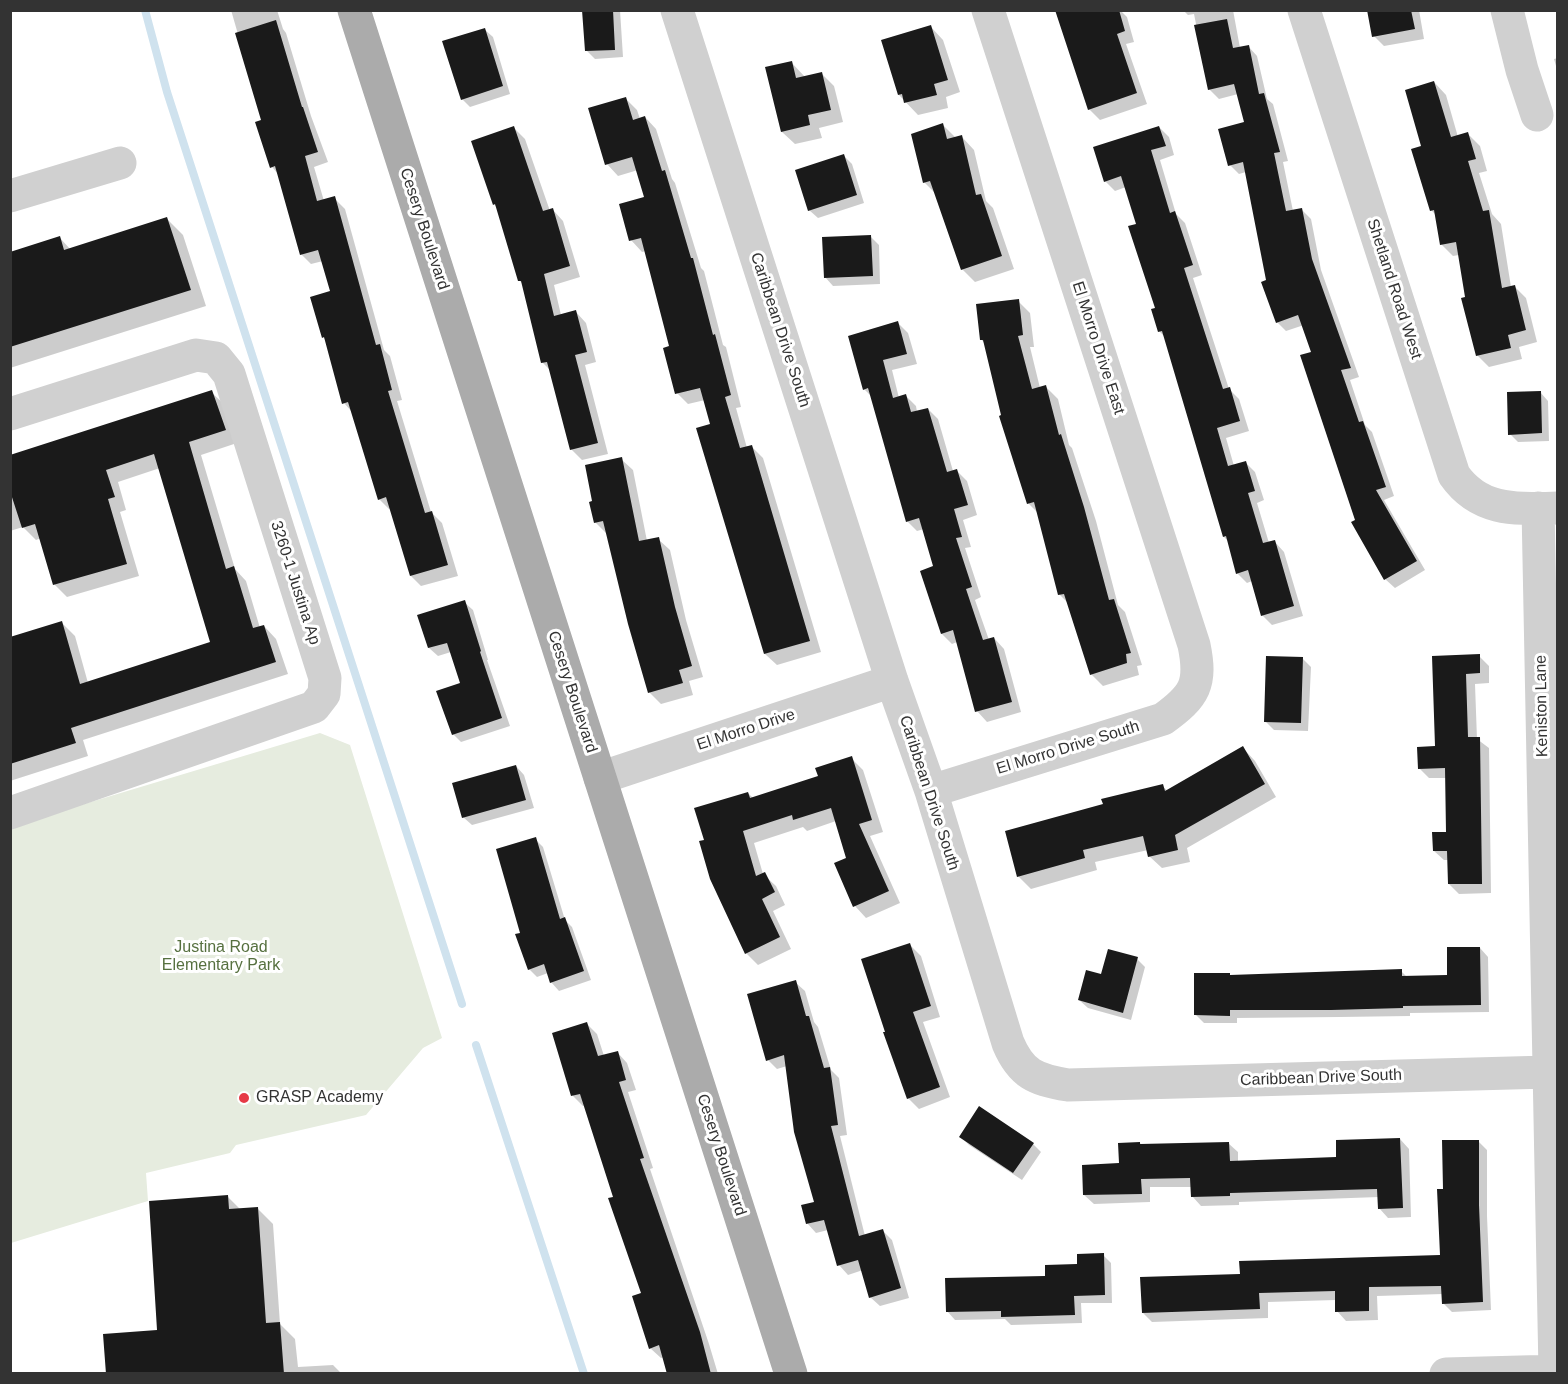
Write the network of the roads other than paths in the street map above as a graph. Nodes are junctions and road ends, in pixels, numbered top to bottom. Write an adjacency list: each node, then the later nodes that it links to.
1 (354, 10): 13 (main road, Cesery Boulevard)
2 (677, 10): 11 (street, Caribbean Drive South)
3 (988, 10): 12 (street, El Morro Drive East)
4 (1304, 10): 10 (street, Shetland Road West)
5 (1507, 10): 6 (street)
6 (1537, 115)
7 (120, 163): 8 (street)
8 (10, 196)
9 (10, 414): 15 (street, 3260-1 Justina Ap)
10 (1548, 508): 16 (street, Keniston Lane)
11 (892, 681): 13 (street, El Morro Drive); 14 (street, Caribbean Drive South)
12 (1194, 688): 14 (street, El Morro Drive South)
13 (600, 778): 18 (main road, Cesery Boulevard)
14 (930, 791): 16 (street, Caribbean Drive South)
15 (10, 813)
16 (1548, 1072): 17 (street, Keniston Lane)
17 (1556, 1371): 19 (street)
18 (791, 1374)
19 (1446, 1374)

